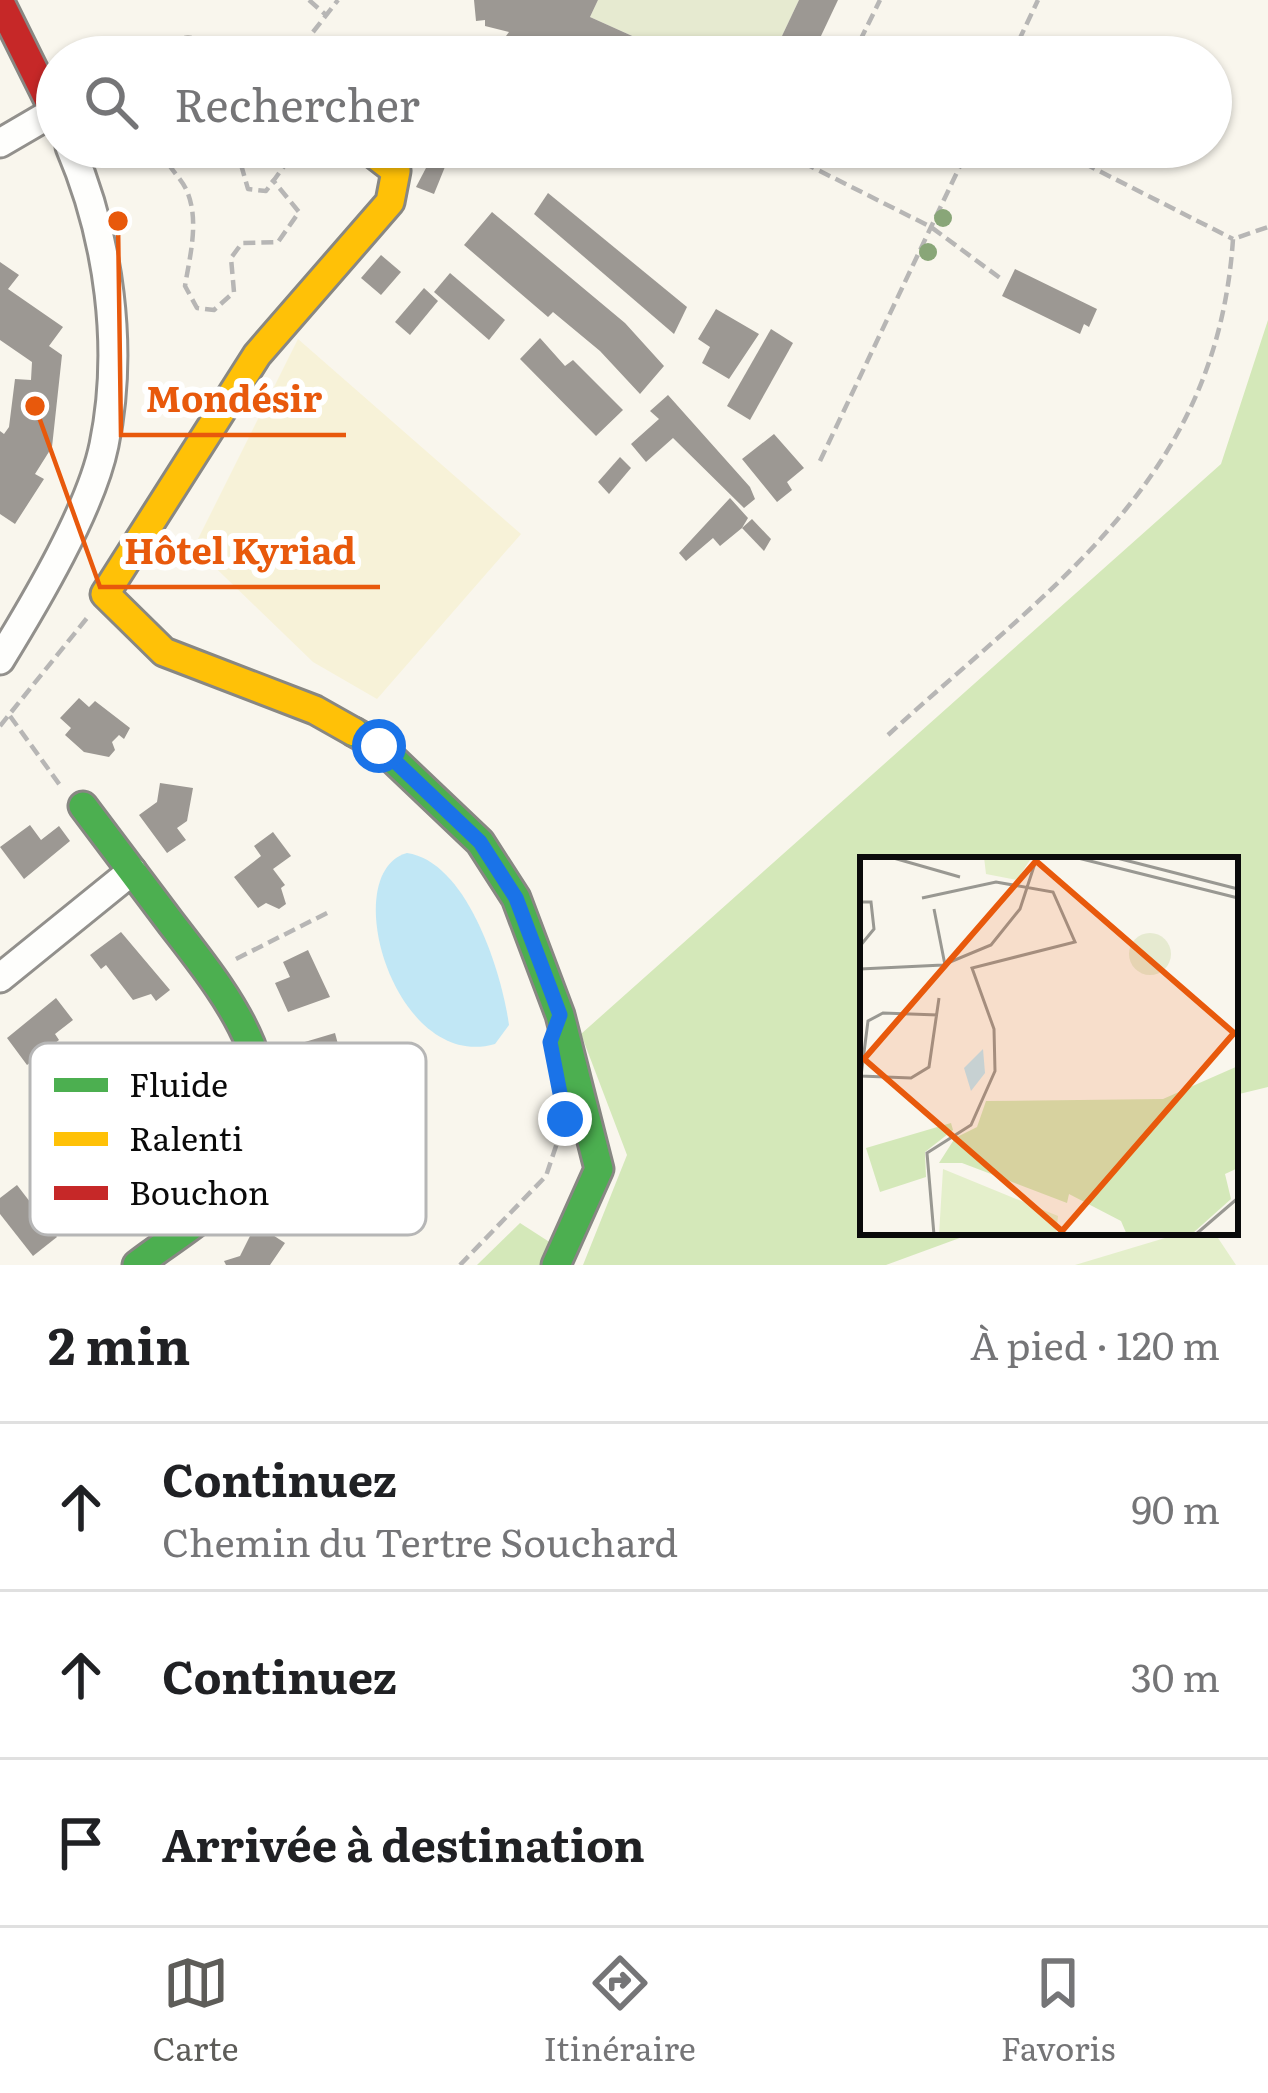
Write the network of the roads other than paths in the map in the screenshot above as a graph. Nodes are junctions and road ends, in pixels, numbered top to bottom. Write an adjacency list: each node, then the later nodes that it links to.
1 (0, 2): 2 (street)
2 (36, 73)
3 (36, 124): 4 (street)
4 (0, 143)
5 (76, 168): 7 (street)
6 (392, 168): 14 (street)
7 (0, 660)
8 (83, 806): 9 (street)
9 (132, 871): 10 (street); 11 (street)
10 (0, 978)
11 (254, 1043)
12 (174, 1235): 13 (street)
13 (137, 1265)
14 (556, 1265)

